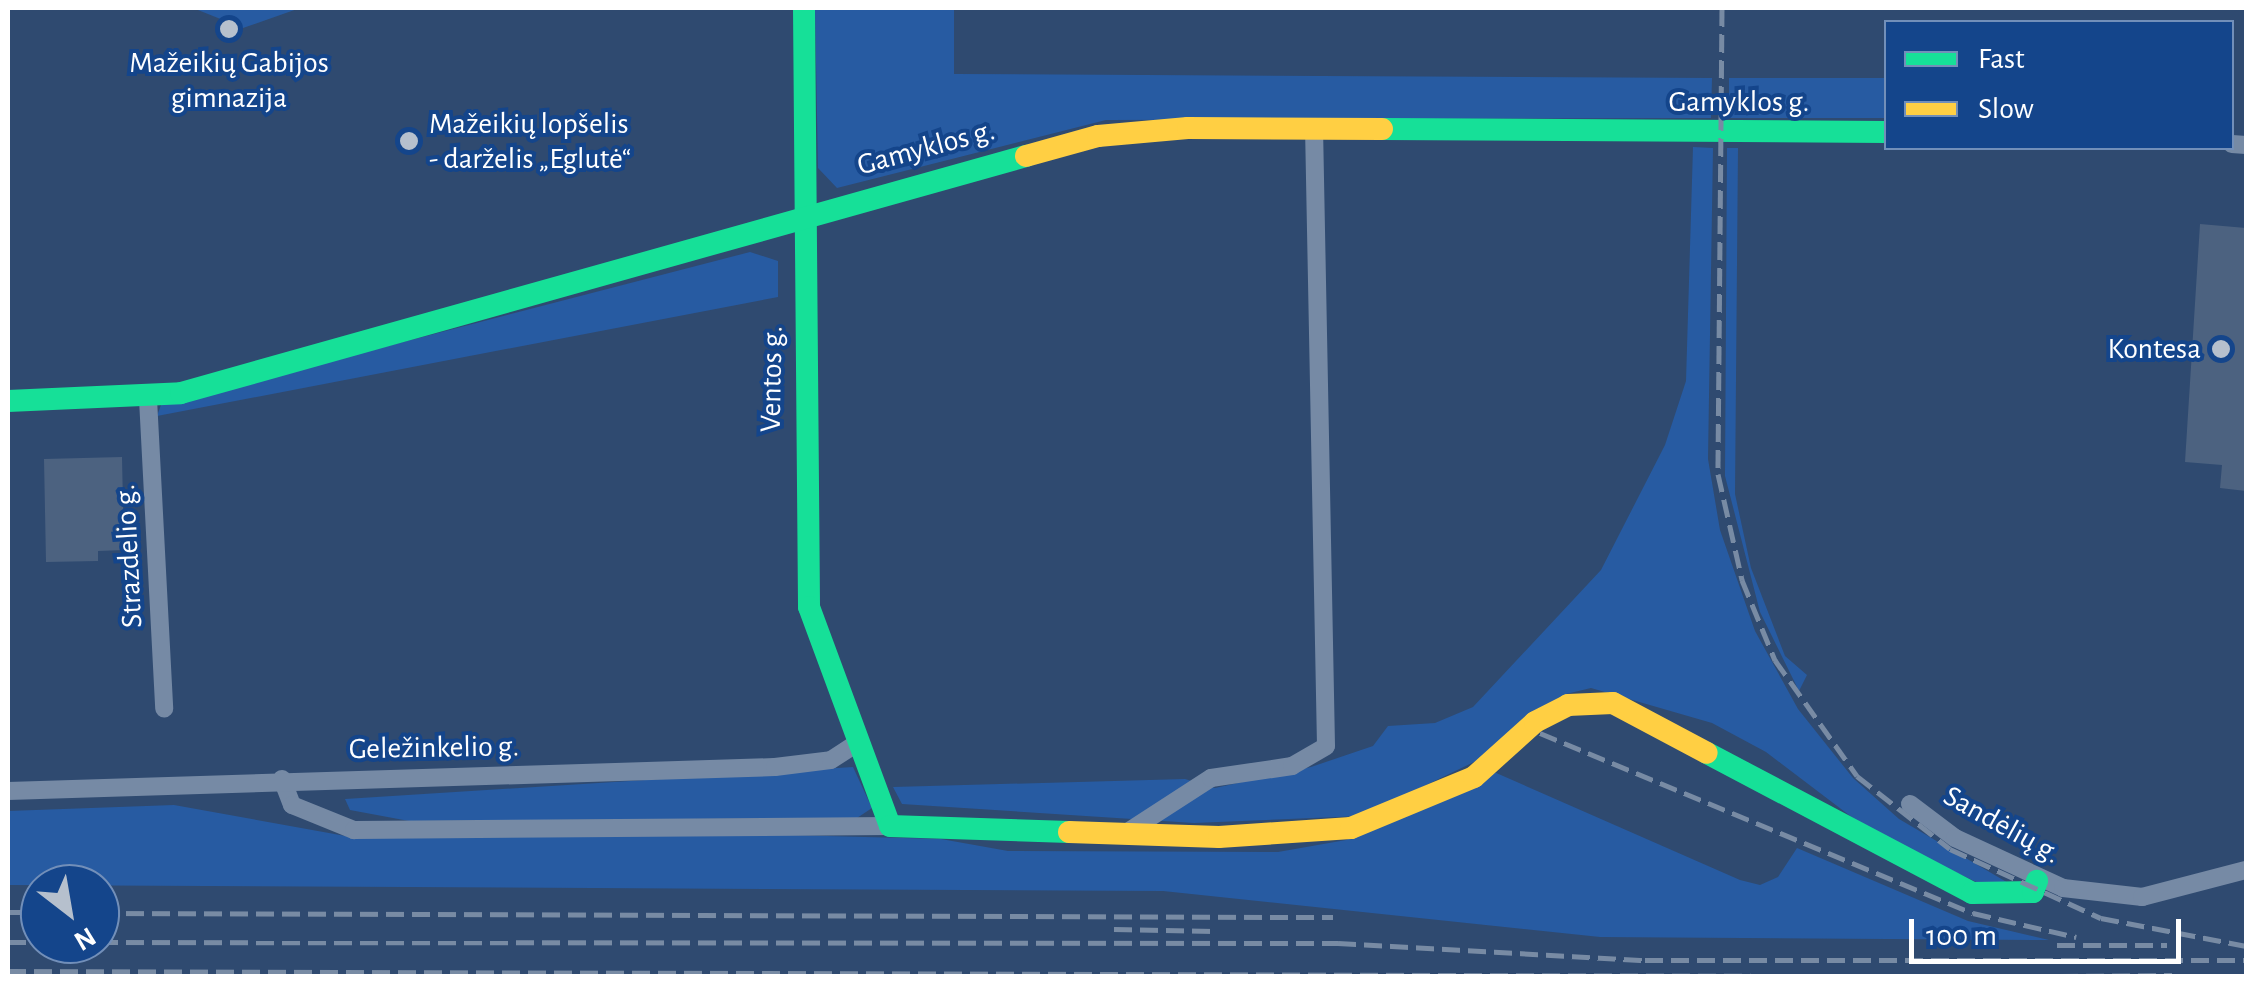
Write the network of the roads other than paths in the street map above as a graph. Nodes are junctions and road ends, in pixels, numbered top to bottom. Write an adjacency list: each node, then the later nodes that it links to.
1 (804, 8): 4 (street, Ventos g.)
2 (1314, 129): 3 (street, Gamyklos g.); 4 (street, Gamyklos g.); 13 (street)
3 (1884, 132)
4 (805, 213): 5 (street, Gamyklos g.); 8 (street, Ventos g.)
5 (148, 399): 6 (street, Gamyklos g.); 7 (street, Strazdelio g.)
6 (8, 401)
7 (164, 709)
8 (857, 743): 9 (street, Geležinkelio g.); 12 (street, Ventos g.)
9 (282, 779): 10 (street, Geležinkelio g.); 12 (street)
10 (8, 790)
11 (1910, 804): 15 (street, Sandėlių g.)
12 (890, 826): 13 (street)
13 (1126, 833): 15 (street)
14 (2246, 870): 15 (street, Sandėlių g.)
15 (2037, 881)

